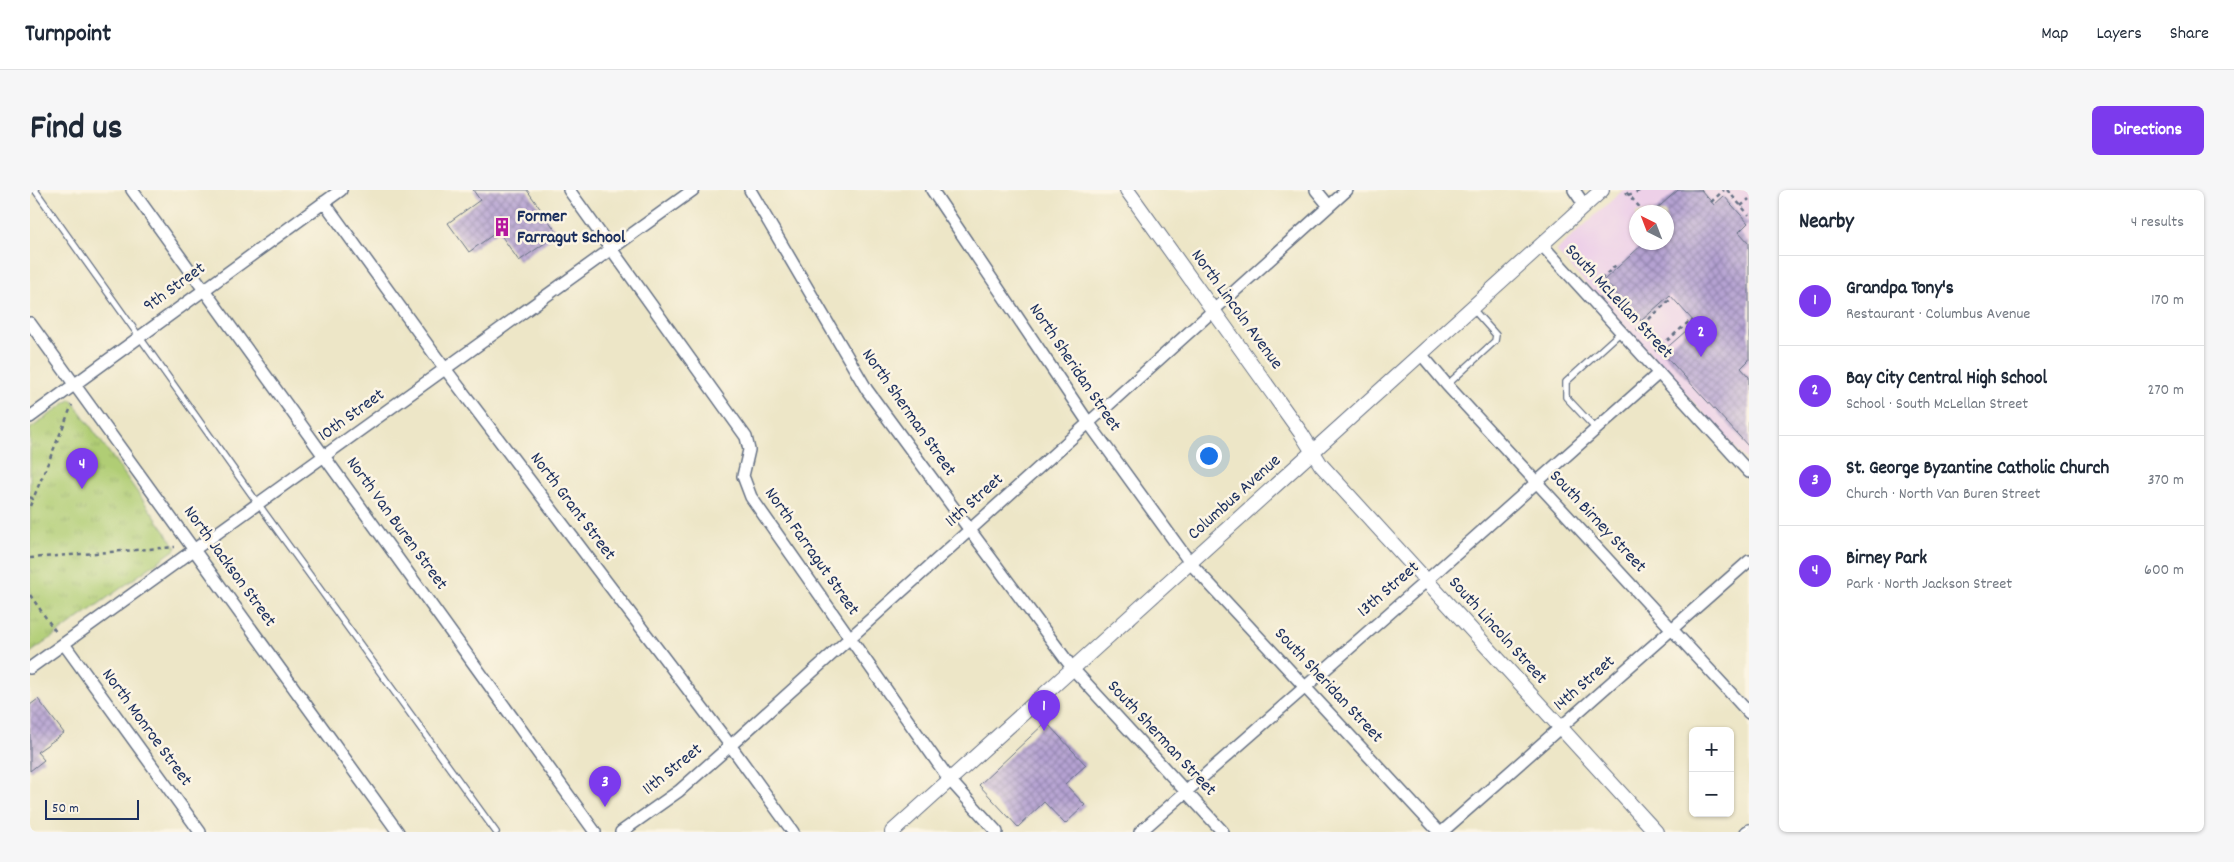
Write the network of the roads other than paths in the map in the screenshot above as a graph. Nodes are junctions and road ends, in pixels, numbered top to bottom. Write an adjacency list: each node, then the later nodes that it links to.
1 (35, 190): 23 (lane)
2 (132, 190): 18 (street, North Van Buren Street)
3 (341, 190): 13 (street, 9th Street)
4 (569, 190): 17 (street, North Farragut Street)
5 (693, 190): 17 (street, 10th Street)
6 (750, 190): 37 (street, North Sherman Street)
7 (932, 190): 30 (street, North Sheridan Street)
8 (1127, 190): 20 (street, North Lincoln Avenue)
9 (1316, 190): 14 (street)
10 (1347, 190): 14 (street, 11th Street)
11 (1574, 190): 15 (street)
12 (1602, 190): 15 (street, Columbus Avenue)
13 (324, 202): 18 (street, 9th Street); 25 (street, North Grant Street)
14 (1330, 206): 20 (street, 11th Street)
15 (1585, 206): 16 (street, Columbus Avenue)
16 (1542, 245): 19 (street, Columbus Avenue); 22 (street, South McLellan Street)
17 (611, 249): 25 (street, 10th Street); 43 (street, North Farragut Street)
18 (204, 290): 23 (street, 9th Street); 33 (street, North Van Buren Street)
19 (1472, 308): 24 (street, Columbus Avenue); 28 (lane)
20 (1214, 311): 30 (street, 11th Street); 32 (street, North Lincoln Avenue)
21 (30, 323): 27 (street, North Jackson Street)
22 (1621, 332): 26 (street, South McLellan Street); 31 (lane)
23 (139, 335): 27 (street, 9th Street); 36 (lane)
24 (1422, 354): 28 (street, South Birney Street); 32 (street, Columbus Avenue)
25 (446, 369): 33 (street, 10th Street); 50 (street, North Grant Street)
26 (1659, 373): 31 (street, 13th Street); 34 (street, South McLellan Street)
27 (74, 384): 29 (street, 9th Street); 38 (street, North Jackson Street)
28 (1447, 385): 35 (street, South Birney Street)
29 (30, 417)
30 (1088, 422): 37 (street, 11th Street); 40 (street, North Sheridan Street)
31 (1596, 429): 35 (street, 13th Street)
32 (1314, 452): 40 (street, Columbus Avenue); 41 (street, South Lincoln Street)
33 (326, 456): 36 (street, 10th Street); 56 (street, North Van Buren Street)
34 (1749, 472)
35 (1537, 482): 41 (street, 13th Street); 42 (street, South Birney Street)
36 (259, 505): 38 (street, 10th Street); 55 (lane)
37 (969, 530): 43 (street, 11th Street); 46 (street, North Sherman Street)
38 (195, 550): 44 (street, 10th Street); 54 (street, North Jackson Street)
39 (1749, 561): 42 (street, 14th Street)
40 (1191, 564): 46 (street, Columbus Avenue); 47 (street, South Sheridan Street)
41 (1426, 581): 47 (street, 13th Street); 49 (street, South Lincoln Street)
42 (1673, 630): 48 (street, South Birney Street); 49 (street, 14th Street)
43 (849, 638): 50 (street, 11th Street); 51 (street, North Farragut Street)
44 (64, 644): 45 (street, 10th Street); 53 (street, North Monroe Street)
45 (30, 668)
46 (1073, 669): 51 (street, Columbus Avenue); 52 (street, South Sherman Street)
47 (1305, 687): 52 (street, 13th Street); 63 (street, South Sheridan Street)
48 (1749, 713)
49 (1561, 728): 63 (street, 14th Street); 64 (street, South Lincoln Street)
50 (730, 745): 57 (street, 11th Street); 58 (street, North Grant Street)
51 (949, 779): 59 (street, Columbus Avenue); 60 (street, North Farragut Street)
52 (1186, 791): 61 (street, 13th Street); 62 (street, South Sherman Street)
53 (200, 832)
54 (398, 832)
55 (496, 832)
56 (595, 832)
57 (621, 832)
58 (793, 832)
59 (892, 832)
60 (997, 832)
61 (1140, 832)
62 (1222, 832)
63 (1441, 832)
64 (1656, 832)

